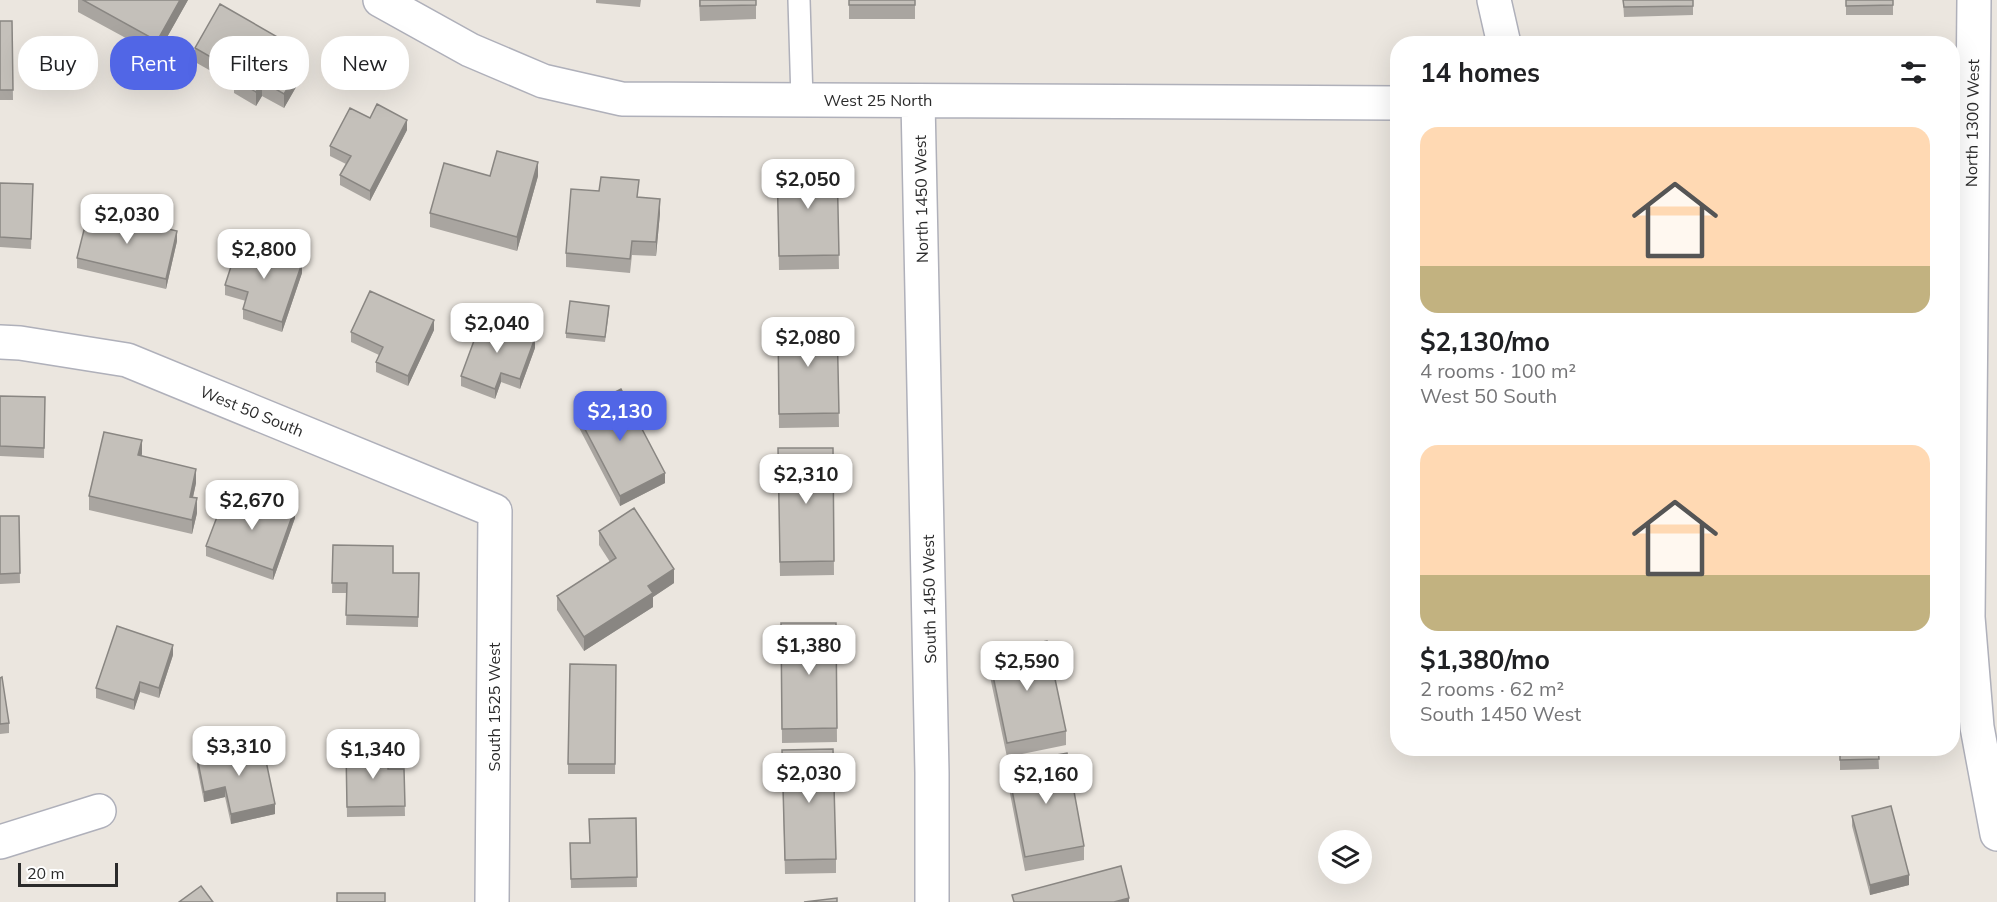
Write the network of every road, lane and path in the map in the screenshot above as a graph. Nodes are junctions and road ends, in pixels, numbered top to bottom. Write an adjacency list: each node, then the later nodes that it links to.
1 (799, 0): 6 (lane)
2 (1494, 0): 5 (street)
3 (1974, 0): 9 (street, North 1300 West)
4 (396, 4): 6 (street, West 25 North)
5 (1502, 36)
6 (802, 100): 7 (street, West 25 North)
7 (918, 101): 8 (street, West 25 North); 10 (street, North 1450 West)
8 (1390, 103)
9 (1974, 104): 13 (street, North 1300 West)
10 (923, 297): 18 (street, South 1450 West)
11 (0, 342): 12 (street, West 50 South)
12 (495, 511): 17 (street, South 1525 West)
13 (1983, 534): 15 (street, North 1300 West)
14 (99, 811): 16 (street)
15 (1997, 834)
16 (0, 842)
17 (492, 902)
18 (932, 902)

